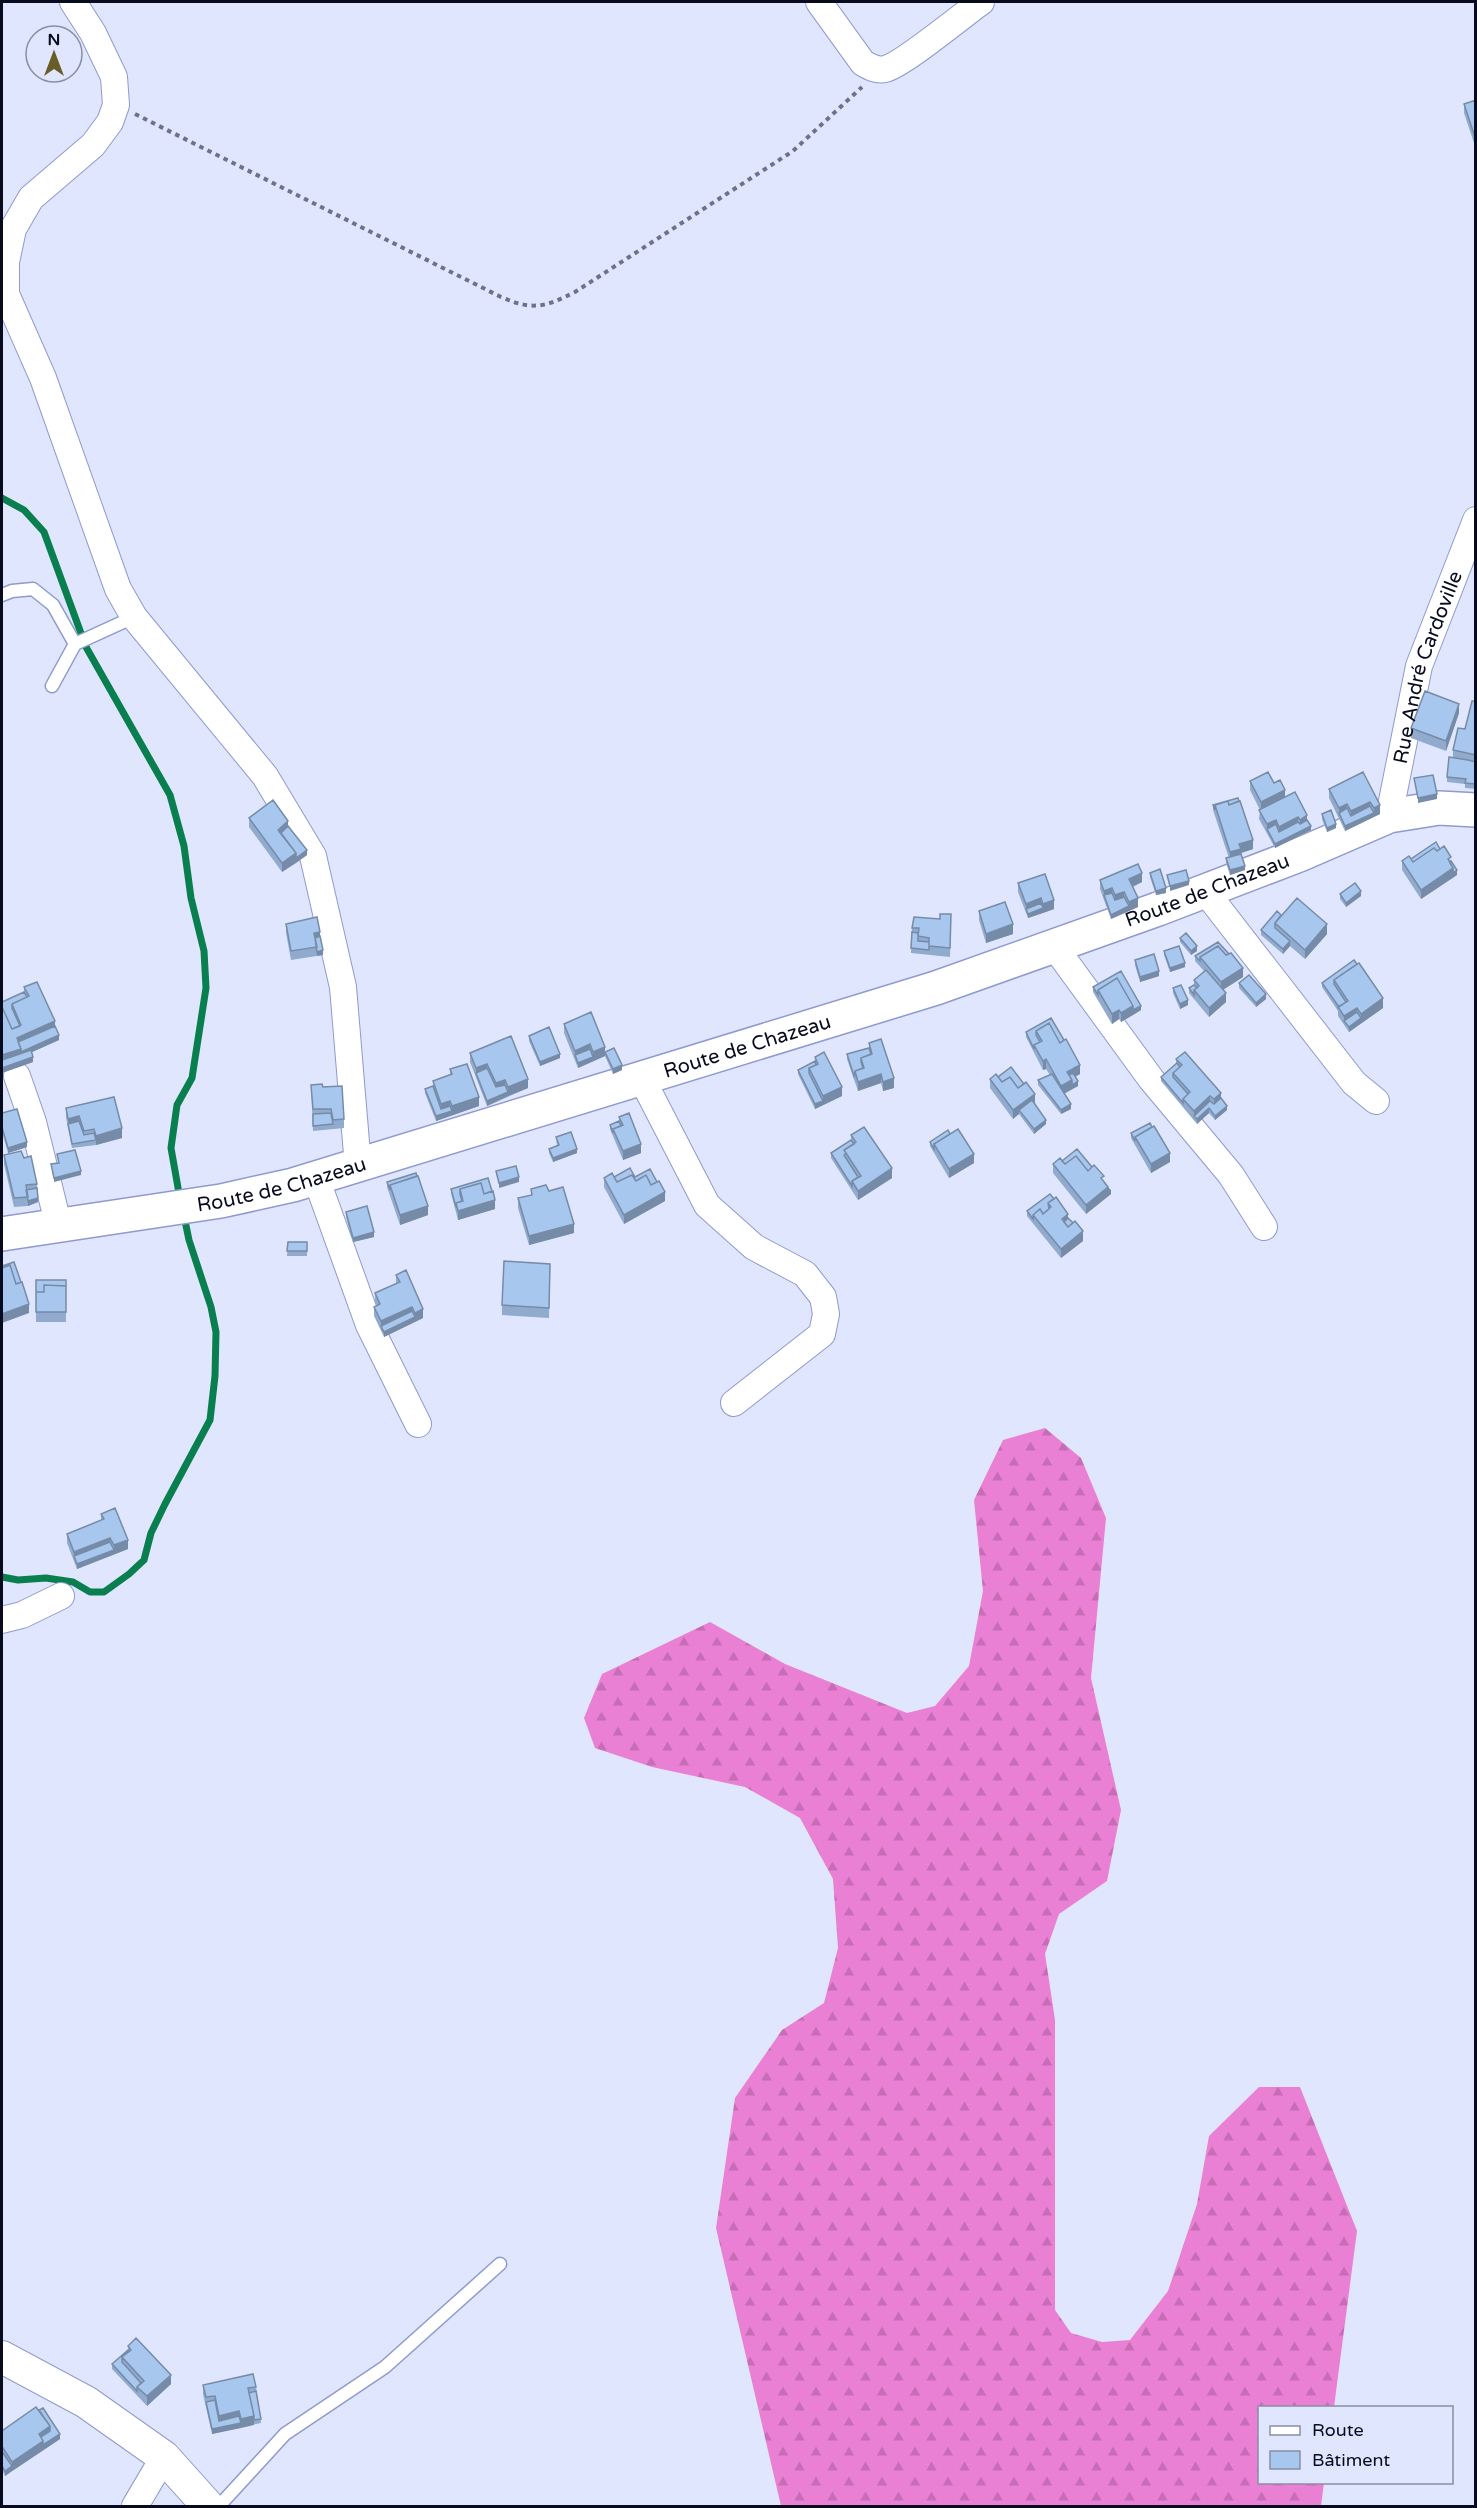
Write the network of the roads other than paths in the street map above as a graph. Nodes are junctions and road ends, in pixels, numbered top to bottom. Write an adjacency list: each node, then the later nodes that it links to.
1 (73, 2): 6 (street)
2 (819, 2): 3 (street)
3 (981, 2)
4 (1475, 521): 10 (street, Rue André Cardoville)
5 (2, 595): 7 (lane)
6 (134, 617): 7 (lane); 16 (street)
7 (75, 644): 8 (lane)
8 (52, 686)
9 (1476, 810): 10 (main road, Route de Chazeau)
10 (1389, 816): 11 (main road, Route de Chazeau)
11 (1205, 891): 12 (main road, Route de Chazeau); 15 (street)
12 (1054, 946): 14 (main road, Route de Chazeau); 19 (street)
13 (17, 1077): 18 (street)
14 (642, 1079): 16 (main road, Route de Chazeau); 21 (street)
15 (1376, 1101)
16 (358, 1166): 17 (main road, Route de Chazeau)
17 (316, 1178): 18 (main road, Route de Chazeau); 22 (street)
18 (59, 1227): 20 (main road, Route de Chazeau)
19 (1264, 1227)
20 (2, 1234)
21 (734, 1403)
22 (418, 1424)
23 (61, 1596): 24 (street)
24 (2, 1620)
25 (500, 2264): 30 (lane)
26 (2, 2357): 27 (street)
27 (164, 2457): 28 (street); 29 (street)
28 (135, 2506)
29 (208, 2506)
30 (219, 2506)

